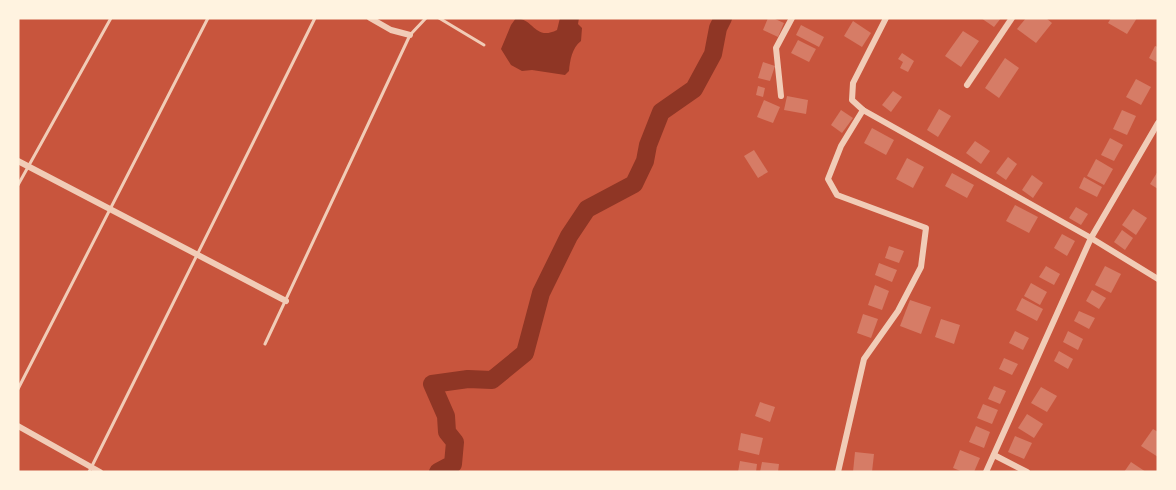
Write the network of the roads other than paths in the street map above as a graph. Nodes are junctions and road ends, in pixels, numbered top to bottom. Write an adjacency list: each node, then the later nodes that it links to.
1 (111, 18): 17 (lane)
2 (208, 18): 19 (lane)
3 (315, 18): 21 (lane)
4 (370, 18): 10 (street)
5 (426, 18): 10 (lane)
6 (439, 18): 11 (lane)
7 (792, 18): 13 (street)
8 (886, 18): 14 (street)
9 (1012, 18): 12 (street)
10 (410, 35): 23 (lane)
11 (484, 45)
12 (967, 85)
13 (781, 96)
14 (863, 110): 20 (street); 30 (street)
15 (1158, 123): 20 (street)
16 (18, 161): 17 (street)
17 (28, 166): 18 (lane); 19 (street)
18 (18, 184)
19 (109, 208): 21 (street); 25 (lane)
20 (1091, 238): 22 (street); 27 (street)
21 (196, 253): 23 (street); 28 (lane)
22 (1158, 279)
23 (286, 301): 24 (lane)
24 (265, 344)
25 (18, 389)
26 (18, 426): 28 (street)
27 (994, 455): 31 (street); 32 (street)
28 (90, 470): 29 (street)
29 (100, 472)
30 (838, 472)
31 (986, 472)
32 (1027, 472)

